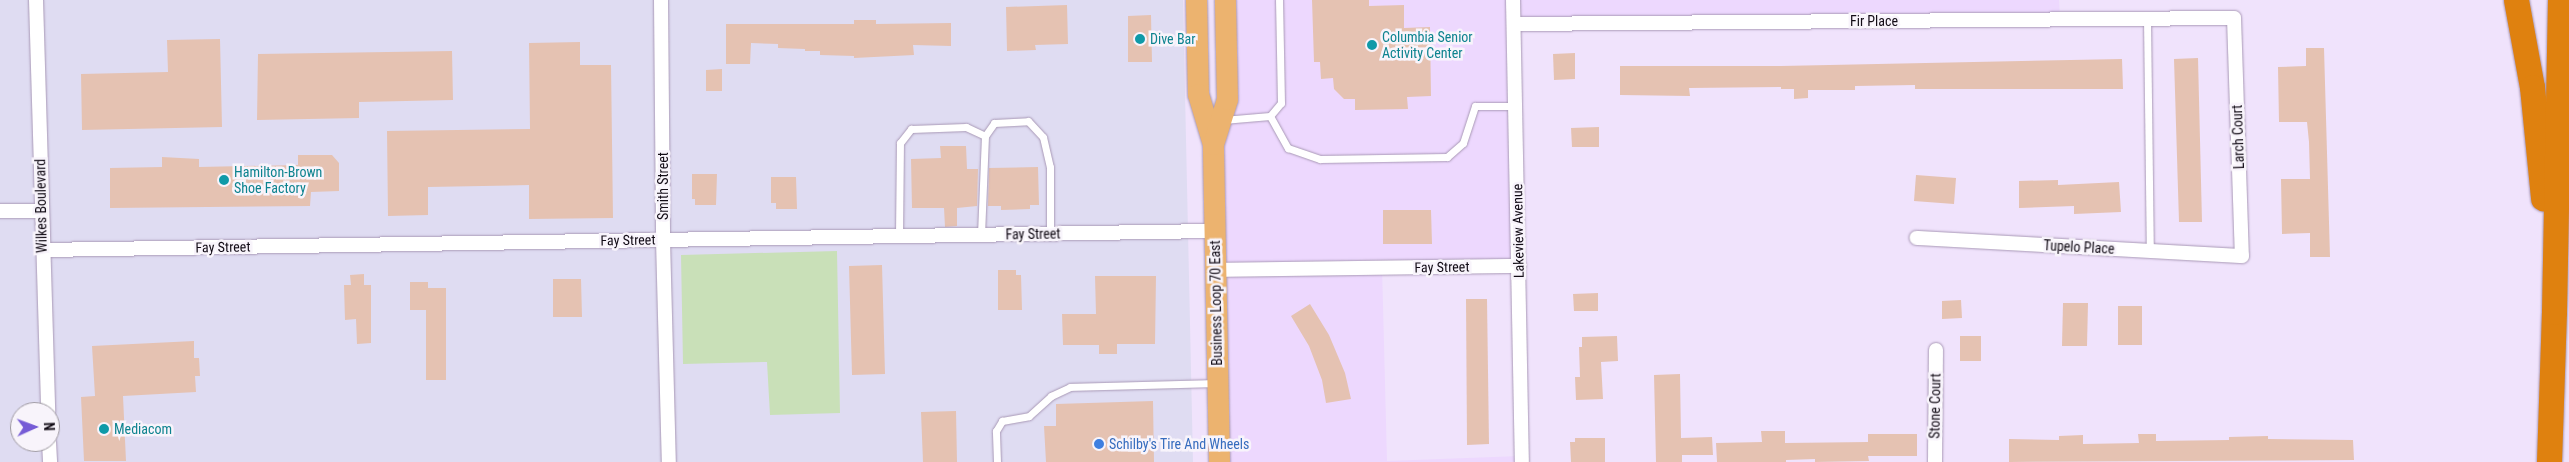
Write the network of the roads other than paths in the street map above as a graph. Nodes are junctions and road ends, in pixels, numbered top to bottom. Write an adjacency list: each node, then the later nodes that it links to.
1 (36, 0): 18 (street, Wilkes Boulevard)
2 (661, 0): 24 (street, Smith Street)
3 (1196, 0): 16 (main road, Business Loop 70 East)
4 (1225, 0): 14 (main road, Business Loop 70 East)
5 (1279, 0): 13 (lane)
6 (1513, 0): 11 (street, Lakeview Avenue)
7 (2516, 0): 30 (highway)
8 (2560, 0): 30 (highway)
9 (2147, 18): 10 (street, Fir Place); 11 (street, Fir Place); 26 (lane)
10 (2234, 18): 27 (street, Larch Court)
11 (1514, 24): 12 (street, Lakeview Avenue)
12 (1515, 106): 13 (lane); 28 (street, Lakeview Avenue)
13 (1270, 116): 14 (lane)
14 (1220, 121): 16 (main road, Business Loop 70 East)
15 (985, 136): 20 (lane); 21 (lane); 22 (lane)
16 (1213, 144): 19 (main road, Business Loop 70 East)
17 (0, 211): 18 (street)
18 (42, 211): 25 (street, Wilkes Boulevard)
19 (1215, 231): 20 (street, Fay Street); 29 (main road, Business Loop 70 East)
20 (1050, 234): 21 (street, Fay Street)
21 (981, 235): 22 (street, Fay Street)
22 (898, 236): 24 (street, Fay Street)
23 (1916, 238): 26 (street, Tupelo Place)
24 (663, 240): 25 (street, Fay Street); 34 (street, Smith Street)
25 (42, 250): 33 (street, Wilkes Boulevard)
26 (2150, 251): 27 (street, Tupelo Place)
27 (2242, 256)
28 (1519, 266): 29 (street, Fay Street); 37 (street, Lakeview Avenue)
29 (1215, 270): 32 (main road, Business Loop 70 East)
30 (2554, 312): 39 (highway)
31 (1936, 350): 38 (street, Stone Court)
32 (1217, 383): 35 (lane); 36 (main road, Business Loop 70 East)
33 (48, 402)
34 (669, 462)
35 (997, 462)
36 (1219, 462)
37 (1522, 462)
38 (1935, 462)
39 (2549, 462)

